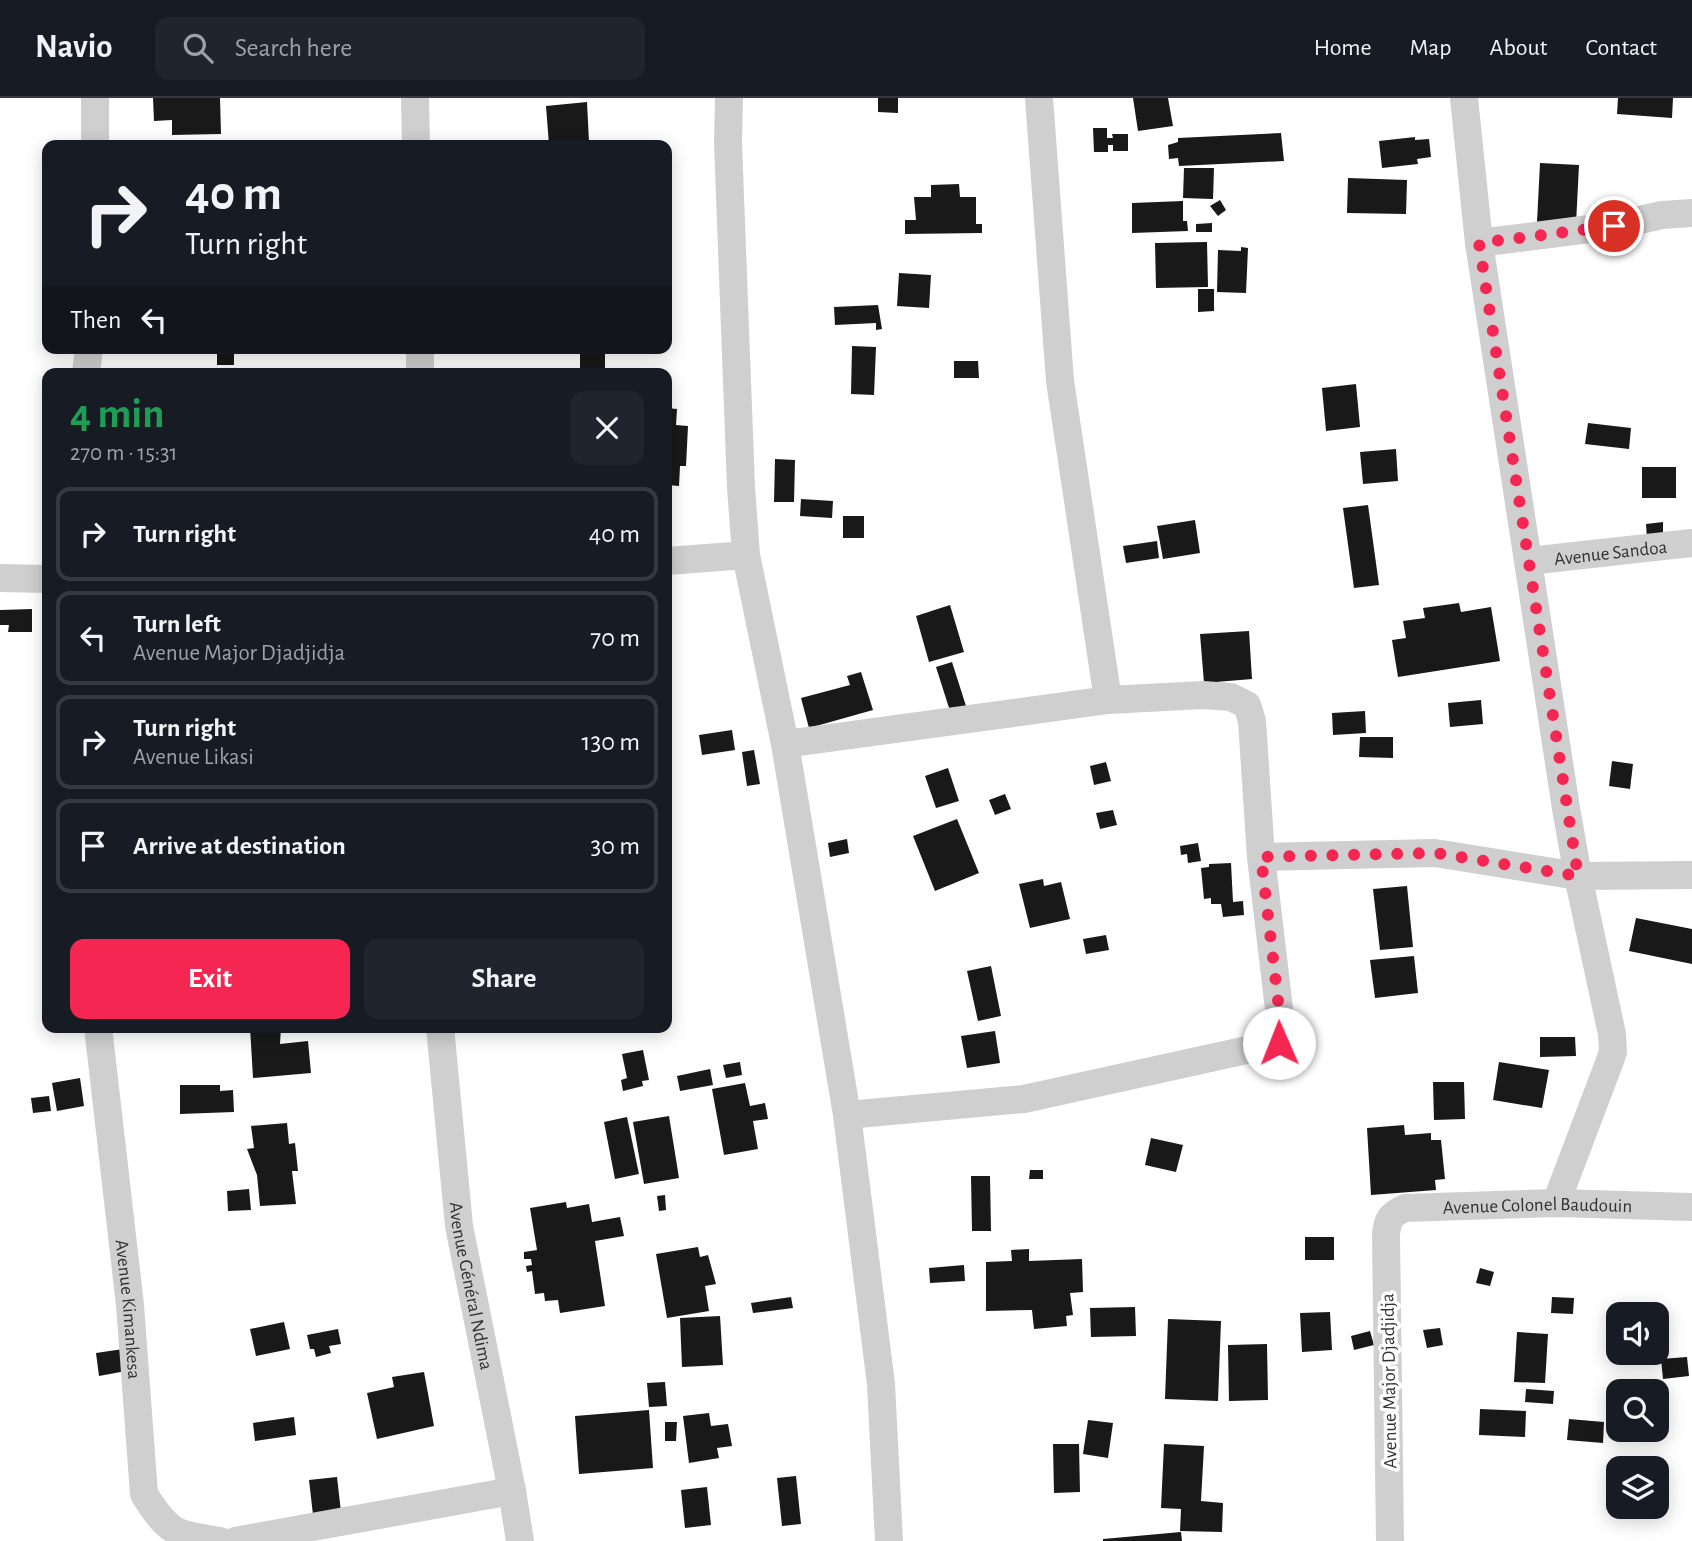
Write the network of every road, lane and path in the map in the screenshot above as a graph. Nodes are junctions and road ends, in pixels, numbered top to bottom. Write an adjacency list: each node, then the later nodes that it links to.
1 (96, 98): 6 (street)
2 (415, 98): 7 (street)
3 (729, 98): 11 (street)
4 (1040, 98): 16 (street)
5 (1464, 98): 9 (street)
6 (95, 140)
7 (416, 140)
8 (1692, 213): 9 (street)
9 (1479, 243): 13 (street)
10 (1692, 543): 13 (street, Avenue Sandoa)
11 (746, 555): 12 (street); 17 (street)
12 (672, 561)
13 (1529, 561): 20 (street)
14 (0, 578): 15 (street)
15 (42, 579)
16 (1108, 700): 17 (street); 18 (street)
17 (785, 744): 23 (street)
18 (1261, 857): 20 (street); 23 (street)
19 (1692, 874): 20 (street)
20 (1578, 876): 24 (street)
21 (99, 1033): 28 (street, Avenue Kimankesa)
22 (441, 1033): 27 (street, Avenue Général Ndima)
23 (847, 1115): 31 (street)
24 (1556, 1203): 25 (street, Avenue Colonel Baudouin); 26 (street, Avenue Colonel Baudouin)
25 (1692, 1207)
26 (1387, 1221): 32 (street, Avenue Major Djadjidja)
27 (512, 1491): 29 (street); 30 (street, Avenue Général Ndima)
28 (220, 1541)
29 (235, 1541)
30 (520, 1541)
31 (889, 1541)
32 (1390, 1541)

